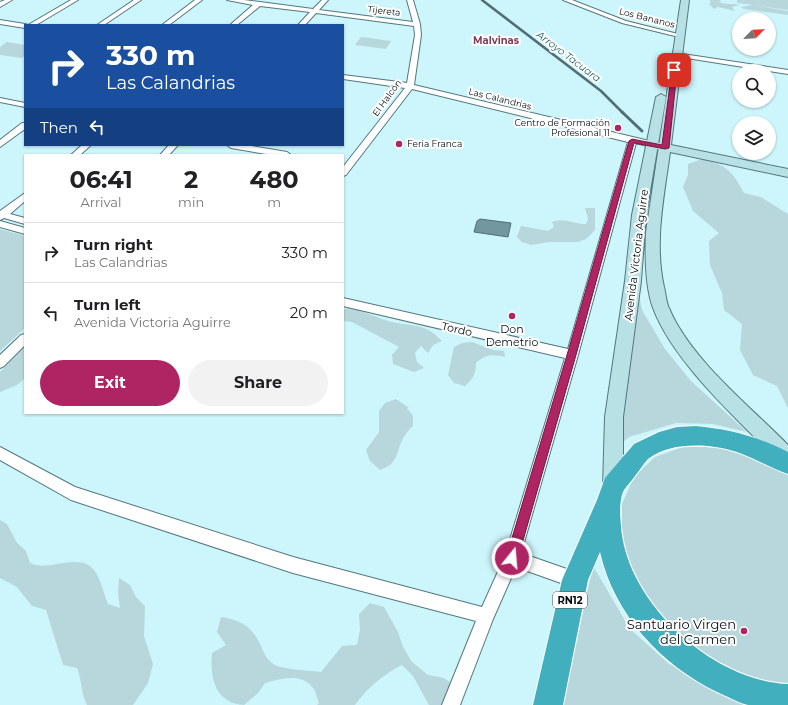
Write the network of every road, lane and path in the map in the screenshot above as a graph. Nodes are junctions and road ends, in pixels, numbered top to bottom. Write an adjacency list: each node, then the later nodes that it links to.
1 (8, 0): 13 (street)
2 (75, 0): 17 (street)
3 (138, 0): 18 (street)
4 (199, 0): 19 (street)
5 (230, 0): 12 (street, Tijereta)
6 (325, 0): 15 (street)
7 (410, 0): 22 (street, El Halcón)
8 (566, 0): 14 (street, Los Bananos)
9 (587, 0): 14 (street)
10 (677, 0): 24 (main road, Avenida Victoria Aguirre)
11 (685, 0): 24 (main road, Avenida Victoria Aguirre)
12 (258, 4): 15 (street, Tijereta); 20 (street)
13 (0, 5)
14 (584, 8): 24 (street, Los Bananos)
15 (314, 12): 21 (street); 22 (street, Tijereta)
16 (0, 22): 23 (street)
17 (33, 24)
18 (102, 24)
19 (166, 24)
20 (234, 24)
21 (302, 24)
22 (417, 24): 28 (street, El Halcón)
23 (24, 26)
24 (676, 34): 25 (main road, Avenida Victoria Aguirre); 37 (main road, Avenida Victoria Aguirre)
25 (676, 55): 26 (street); 37 (main road, Avenida Victoria Aguirre)
26 (788, 72)
27 (344, 77): 28 (street, Las Calandrias)
28 (410, 86): 32 (street, Las Calandrias); 41 (street, El Halcón)
29 (0, 100): 30 (street)
30 (24, 105)
31 (24, 126): 33 (street)
32 (632, 141): 37 (street, Las Calandrias); 49 (street)
33 (0, 144)
34 (86, 146): 38 (street)
35 (173, 146): 39 (street)
36 (237, 146): 40 (street)
37 (659, 146): 42 (main road); 52 (main road, Avenida Victoria Aguirre); 54 (main road, Avenida Victoria Aguirre)
38 (76, 154)
39 (165, 154)
40 (281, 154)
41 (345, 168)
42 (788, 173)
43 (24, 197): 44 (street)
44 (1, 218): 45 (street); 46 (street)
45 (24, 221)
46 (24, 230)
47 (344, 302): 49 (street, Tordo)
48 (24, 339): 50 (street)
49 (572, 355): 55 (street)
50 (0, 363)
51 (0, 453): 57 (street)
52 (788, 458)
53 (788, 464): 54 (highway, RN12)
54 (611, 494): 56 (highway, RN12); 58 (highway)
55 (512, 558): 56 (street); 57 (street)
56 (575, 580): 60 (highway, RN12)
57 (486, 616): 59 (street)
58 (788, 699)
59 (450, 705)
60 (548, 705)

